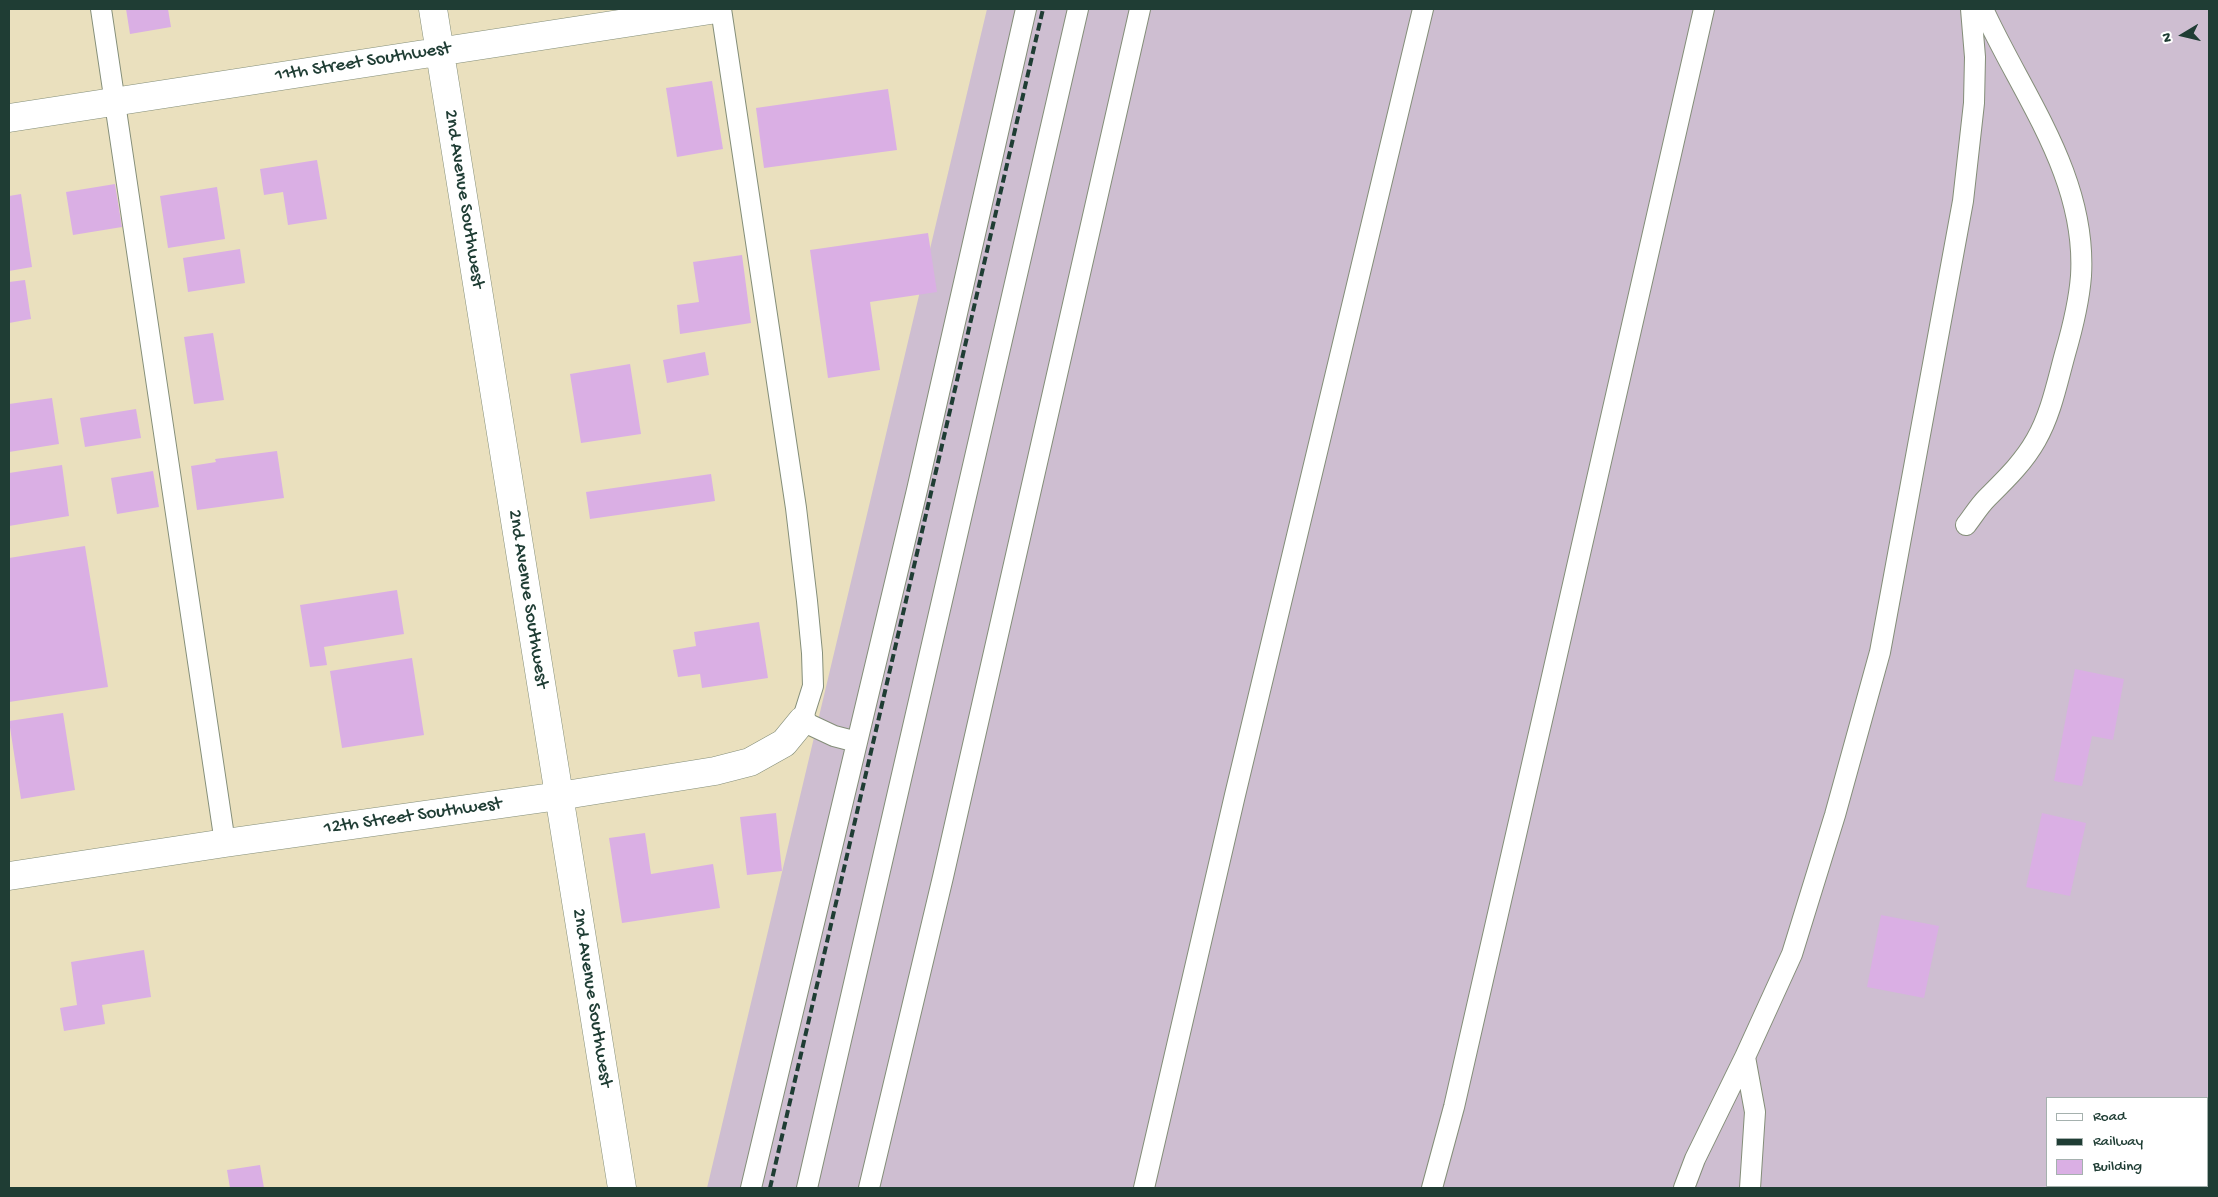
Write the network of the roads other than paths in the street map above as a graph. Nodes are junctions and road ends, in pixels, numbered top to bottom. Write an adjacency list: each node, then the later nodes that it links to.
1 (101, 9): 12 (lane)
2 (433, 9): 11 (street, 2nd Avenue Southwest)
3 (719, 9): 11 (street, 11th Street Southwest); 15 (lane)
4 (1026, 9): 16 (lane)
5 (1078, 9): 23 (lane)
6 (1140, 9): 24 (lane)
7 (1423, 9): 25 (lane)
8 (1704, 9): 26 (lane)
9 (1971, 9): 20 (lane)
10 (1983, 9): 14 (lane)
11 (440, 51): 12 (street, 11th Street Southwest); 17 (street, 2nd Avenue Southwest)
12 (116, 101): 13 (street, 11th Street Southwest); 18 (lane)
13 (9, 118)
14 (1966, 525)
15 (802, 721): 16 (lane); 17 (street, 12th Street Southwest)
16 (857, 742): 22 (lane)
17 (559, 796): 18 (street, 12th Street Southwest); 21 (street, 2nd Avenue Southwest)
18 (225, 843): 19 (street, 12th Street Southwest)
19 (9, 876)
20 (1745, 1057): 27 (lane); 28 (lane)
21 (622, 1188)
22 (751, 1188)
23 (807, 1188)
24 (869, 1188)
25 (1144, 1188)
26 (1432, 1188)
27 (1684, 1188)
28 (1750, 1188)

